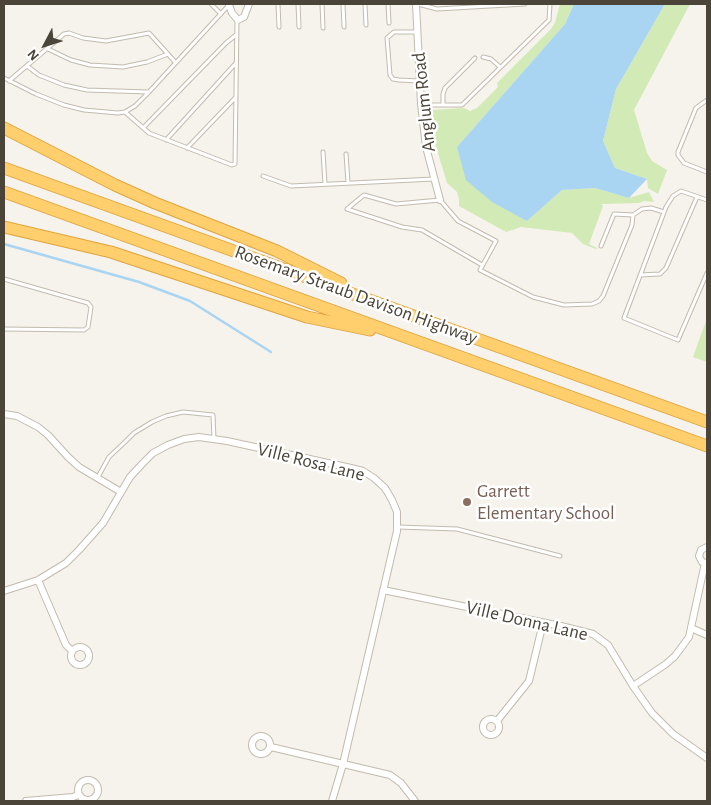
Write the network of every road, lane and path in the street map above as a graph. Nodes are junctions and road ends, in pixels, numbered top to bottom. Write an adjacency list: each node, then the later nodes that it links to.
1 (211, 4): 13 (lane)
2 (230, 4): 13 (lane); 14 (street)
3 (249, 4): 14 (street)
4 (278, 4): 17 (lane)
5 (298, 4): 18 (lane)
6 (322, 4): 20 (lane)
7 (344, 4): 19 (lane)
8 (365, 4): 16 (lane)
9 (388, 4): 15 (lane)
10 (417, 4): 11 (lane); 21 (street, Anglum Road)
11 (525, 4)
12 (550, 4): 30 (lane)
13 (220, 14): 27 (lane)
14 (237, 19): 22 (lane)
15 (389, 23)
16 (366, 25)
17 (279, 27)
18 (299, 27)
19 (344, 27)
20 (323, 28)
21 (417, 32): 32 (street, Anglum Road); 32 (lane)
22 (236, 35): 28 (lane); 41 (lane)
23 (48, 48): 24 (lane); 24 (lane); 29 (lane)
24 (168, 54): 27 (lane)
25 (474, 58): 38 (lane)
26 (483, 58): 30 (lane)
27 (176, 63): 34 (lane)
28 (236, 63): 35 (lane); 42 (lane)
29 (27, 66): 33 (lane); 34 (lane)
30 (500, 68): 38 (lane)
31 (4, 78): 33 (lane)
32 (420, 80): 37 (street, Anglum Road)
33 (9, 81): 39 (lane)
34 (149, 92): 39 (lane)
35 (236, 97): 43 (lane); 43 (lane)
36 (707, 100): 47 (lane)
37 (421, 105): 38 (lane); 49 (street, Anglum Road)
38 (443, 105)
39 (125, 112): 41 (lane)
40 (4, 128): 64 (highway)
41 (143, 128): 42 (lane)
42 (166, 140): 43 (lane)
43 (187, 148)
44 (323, 152): 51 (lane)
45 (346, 154): 50 (lane)
46 (4, 168): 64 (highway, Rosemary Straub Davison Highway)
47 (707, 172)
48 (263, 176): 51 (lane)
49 (434, 179): 50 (lane); 54 (street, Anglum Road)
50 (348, 183): 51 (lane)
51 (325, 184)
52 (4, 192): 66 (highway, Rosemary Straub Davison Highway)
53 (697, 197): 55 (lane); 56 (lane); 62 (lane)
54 (440, 200): 60 (lane); 60 (lane)
55 (707, 200)
56 (664, 212): 57 (lane); 62 (lane)
57 (633, 215): 59 (lane); 60 (lane)
58 (4, 228): 66 (highway)
59 (601, 246)
60 (482, 265)
61 (707, 273): 62 (lane)
62 (640, 275)
63 (4, 279): 65 (lane)
64 (385, 305): 68 (highway, Rosemary Straub Davison Highway)
65 (4, 329)
66 (411, 338): 70 (highway, Rosemary Straub Davison Highway)
67 (4, 414): 71 (street)
68 (707, 422)
69 (214, 439): 71 (lane); 72 (street, Ville Rosa Lane); 73 (street, Ville Rosa Lane)
70 (707, 446)
71 (98, 478): 72 (street)
72 (121, 492): 77 (street, Ville Rosa Lane)
73 (398, 527): 75 (lane); 78 (street, Ville Rosa Lane)
74 (707, 547): 76 (street)
75 (560, 556)
76 (706, 563): 81 (street)
77 (38, 580): 79 (street, Ville Rosa Lane); 83 (street)
78 (383, 590): 80 (street, Ville Donna Lane); 88 (street, Ville Rosa Lane)
79 (4, 591)
80 (542, 623): 84 (street, Ville Donna Lane); 85 (street)
81 (691, 628): 82 (street); 84 (street)
82 (707, 635)
83 (72, 651)
84 (632, 686): 87 (street, Ville Donna Lane)
85 (497, 721)
86 (271, 746): 88 (street)
87 (707, 758)
88 (343, 764): 91 (street, Ville Rosa Lane); 92 (street)
89 (78, 795): 90 (street)
90 (26, 801)
91 (332, 801)
92 (415, 801)

